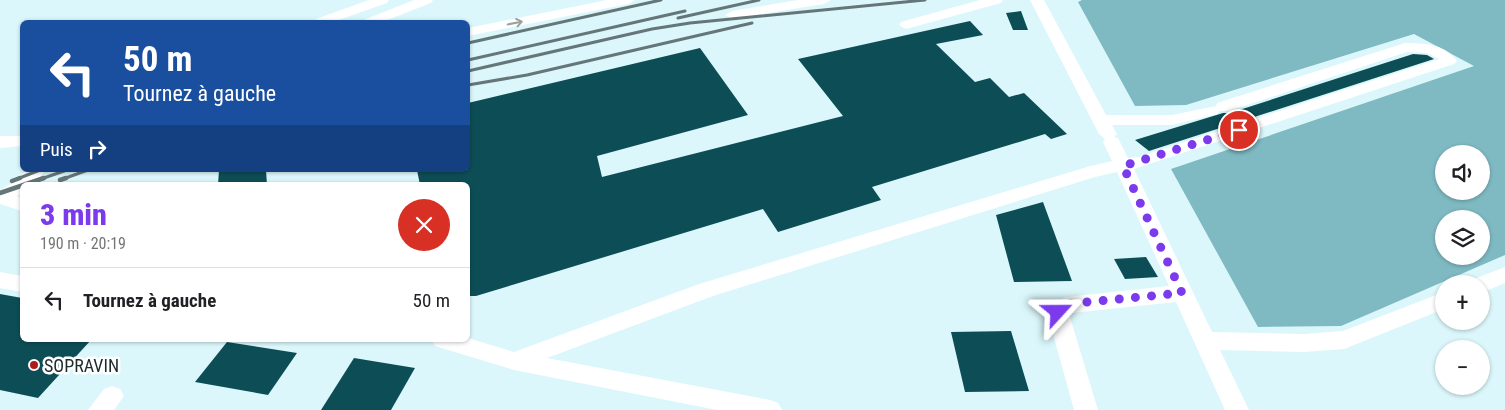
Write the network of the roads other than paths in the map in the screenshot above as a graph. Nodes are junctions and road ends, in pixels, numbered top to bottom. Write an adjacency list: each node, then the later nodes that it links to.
1 (338, 0): 9 (street)
2 (382, 0): 10 (street)
3 (426, 0): 11 (street)
4 (628, 0): 13 (street, one-way to 4)
5 (824, 0): 8 (street)
6 (996, 0): 12 (street)
7 (1037, 0): 14 (street)
8 (732, 15)
9 (319, 20)
10 (327, 20)
11 (375, 20)
12 (906, 25)
13 (470, 32)
14 (1107, 132): 18 (street); 18 (street)
15 (20, 135): 17 (street)
16 (20, 141): 17 (street)
17 (2, 142)
18 (1123, 166): 28 (street); 32 (street)
19 (35, 172): 20 (street)
20 (25, 182)
21 (20, 186): 22 (street)
22 (1, 198): 23 (street)
23 (20, 204)
24 (1505, 275): 26 (street)
25 (0, 280): 27 (street)
26 (1490, 281)
27 (20, 284)
28 (1182, 293): 30 (street); 34 (street)
29 (1435, 304): 30 (street)
30 (1205, 340): 35 (street)
31 (450, 342): 32 (street)
32 (514, 361): 33 (street)
33 (770, 410)
34 (1086, 410)
35 (1237, 410)

